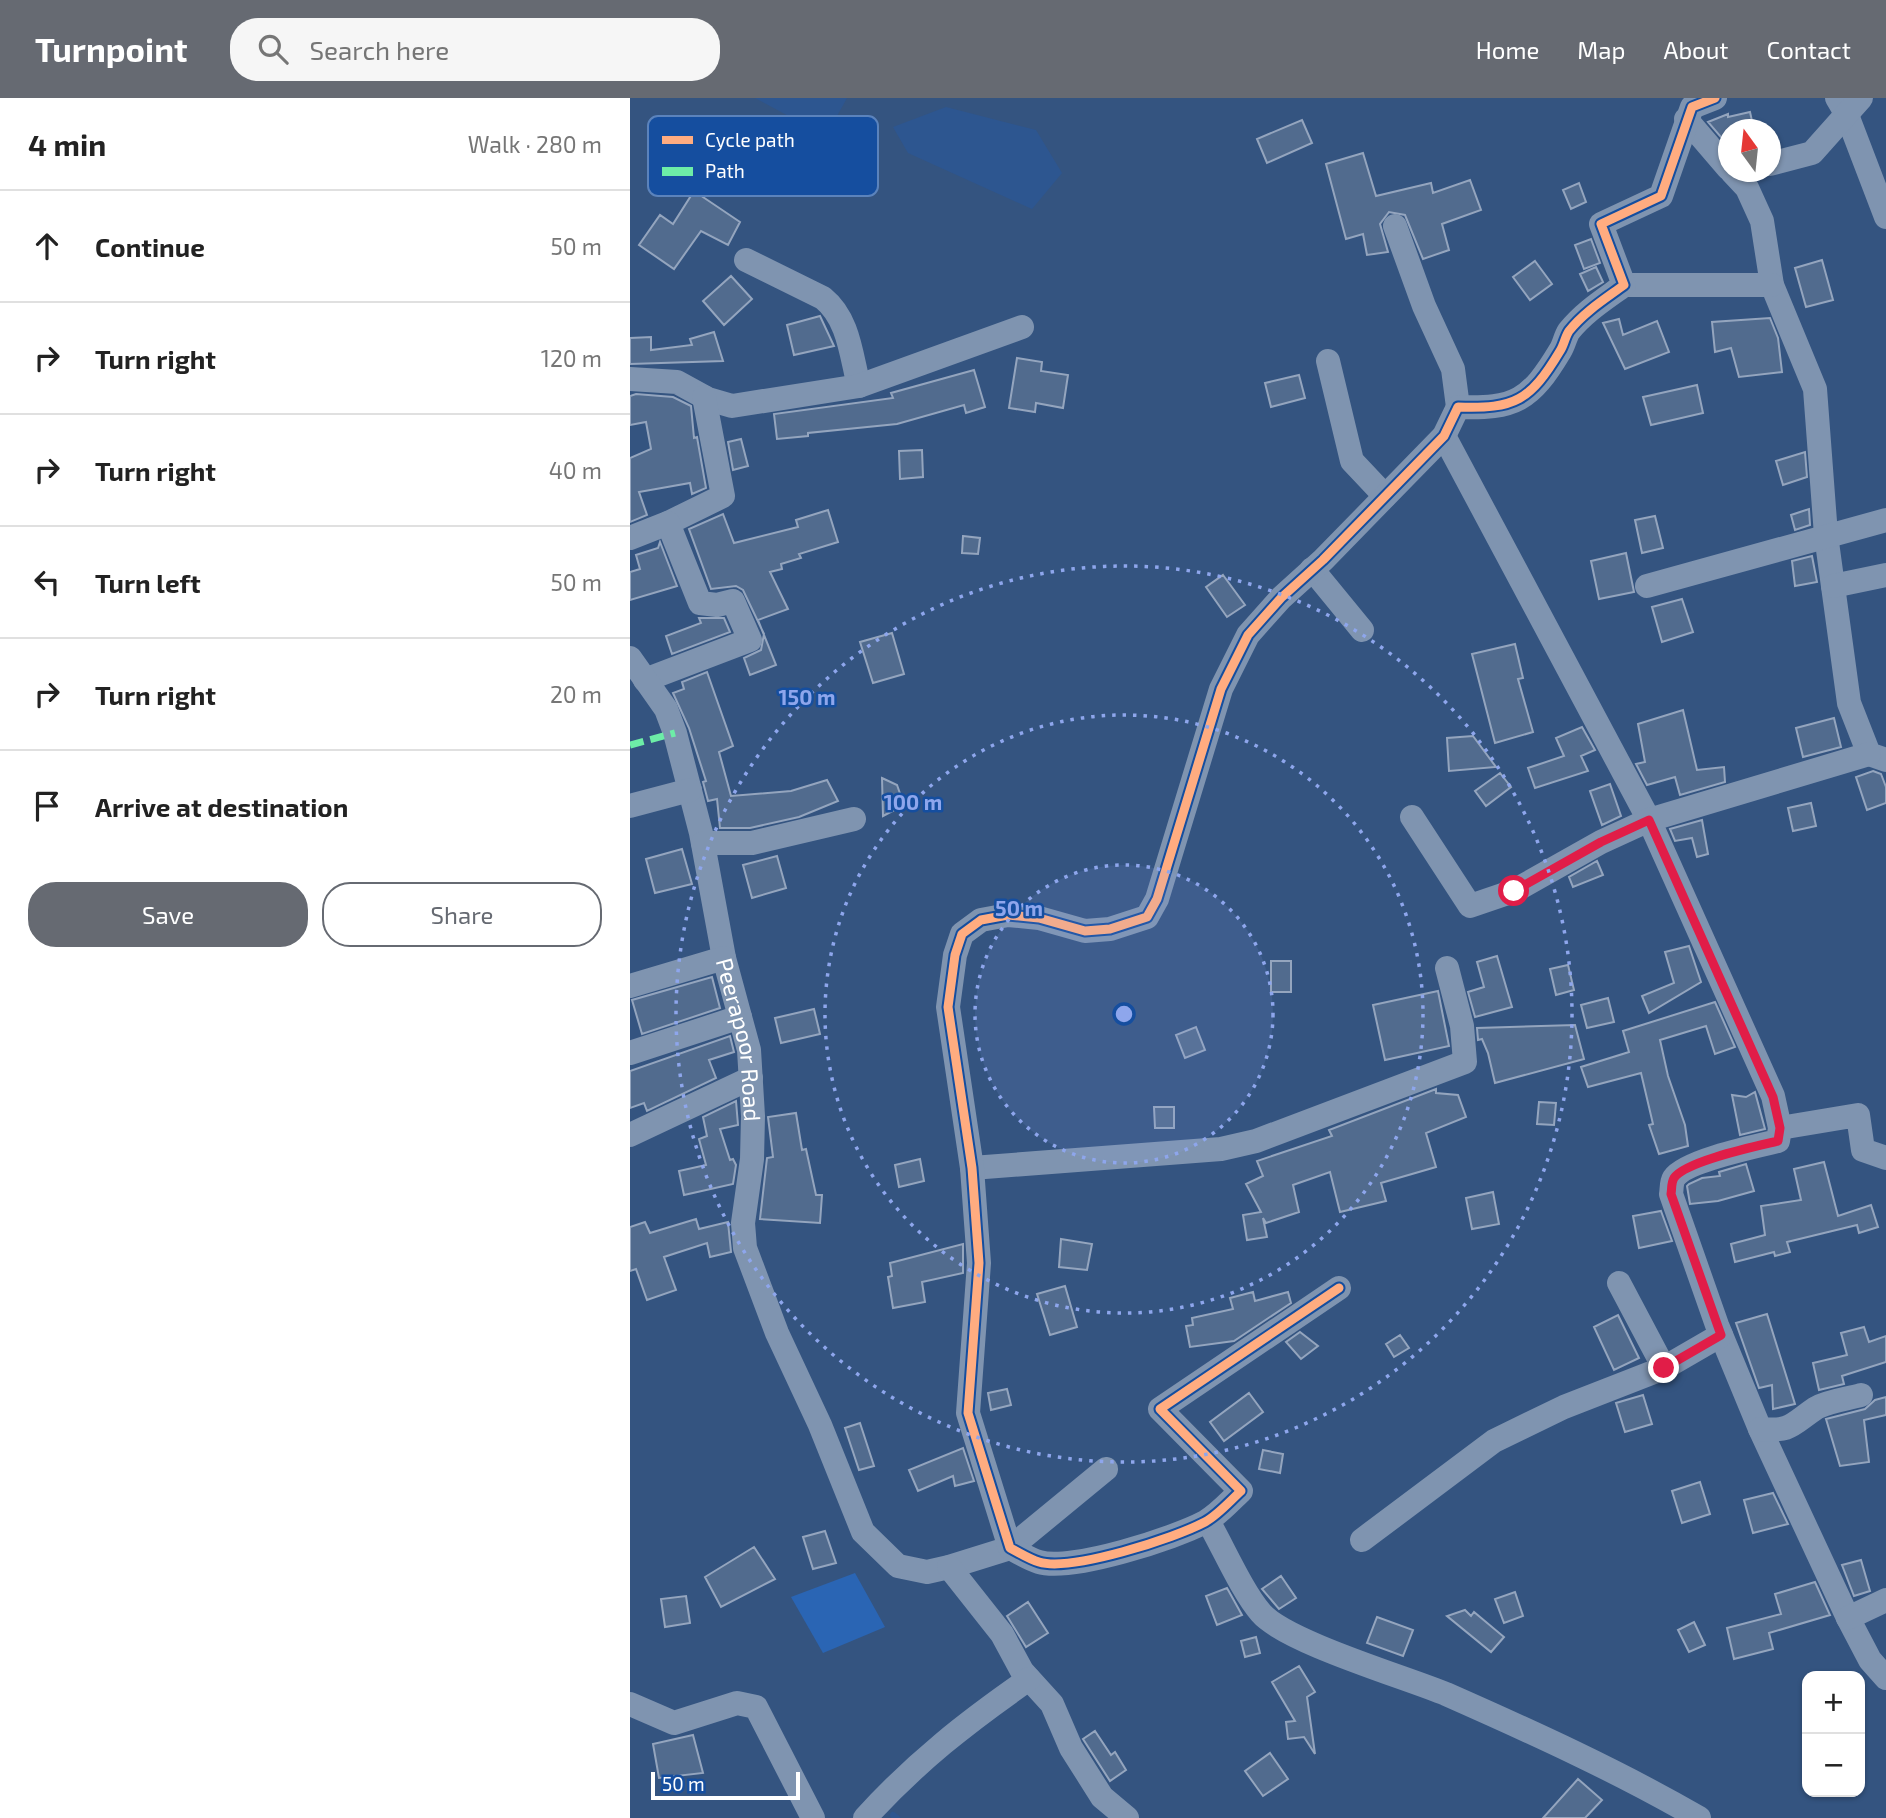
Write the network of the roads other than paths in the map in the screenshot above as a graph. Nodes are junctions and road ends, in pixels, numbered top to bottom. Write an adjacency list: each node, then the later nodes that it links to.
1 (1715, 98): 3 (street)
2 (1848, 103): 5 (street); 7 (street)
3 (1686, 119): 4 (street); 10 (street)
4 (1718, 154)
5 (1781, 161)
6 (1742, 182): 11 (street)
7 (1886, 217)
8 (1395, 226): 17 (street)
9 (746, 260): 15 (street)
10 (1623, 285): 11 (street); 17 (street)
11 (1772, 285): 22 (street)
12 (1022, 327): 15 (street)
13 (1328, 361): 19 (street)
14 (630, 379): 16 (street)
15 (859, 386): 16 (street)
16 (704, 397): 21 (street)
17 (1458, 407): 18 (street)
18 (1444, 436): 19 (street); 35 (street)
19 (1385, 496): 24 (street)
20 (1886, 520): 22 (street)
21 (668, 523): 23 (street); 29 (street)
22 (1826, 536): 26 (street); 27 (street)
23 (630, 538)
24 (1312, 569): 28 (street); 46 (street)
25 (1886, 575): 27 (street)
26 (1647, 586)
27 (1833, 586): 30 (street)
28 (1362, 630)
29 (636, 672): 31 (street, Peerapoor Road)
30 (1877, 757): 35 (street)
31 (690, 790): 32 (street); 36 (street, Peerapoor Road)
32 (630, 806)
33 (1412, 817): 35 (street)
34 (854, 819): 36 (street)
35 (1649, 820): 43 (street)
36 (703, 843): 37 (street, Peerapoor Road)
37 (724, 958): 39 (street); 40 (street, Peerapoor Road)
38 (1447, 968): 46 (street)
39 (630, 986)
40 (740, 1017): 41 (street); 42 (street, Peerapoor Road)
41 (630, 1053)
42 (751, 1078): 44 (street); 57 (street, Peerapoor Road)
43 (1780, 1128): 45 (street); 49 (street)
44 (630, 1135)
45 (1886, 1158)
46 (972, 1168): 56 (street)
47 (1619, 1283): 50 (street)
48 (1339, 1288): 54 (street)
49 (1721, 1335): 50 (street); 52 (street)
50 (1664, 1368): 55 (street)
51 (1861, 1395): 52 (street)
52 (1760, 1429): 59 (street)
53 (1106, 1469): 56 (street)
54 (1208, 1521): 56 (street); 66 (street)
55 (1362, 1540)
56 (1010, 1548): 57 (street, Peerapoor Road)
57 (949, 1567): 61 (street)
58 (1886, 1600): 59 (street)
59 (1848, 1618): 60 (street)
60 (1886, 1678)
61 (1029, 1679): 64 (street); 65 (street)
62 (630, 1704): 63 (street)
63 (813, 1818)
64 (865, 1818)
65 (1127, 1818)
66 (1699, 1818)

